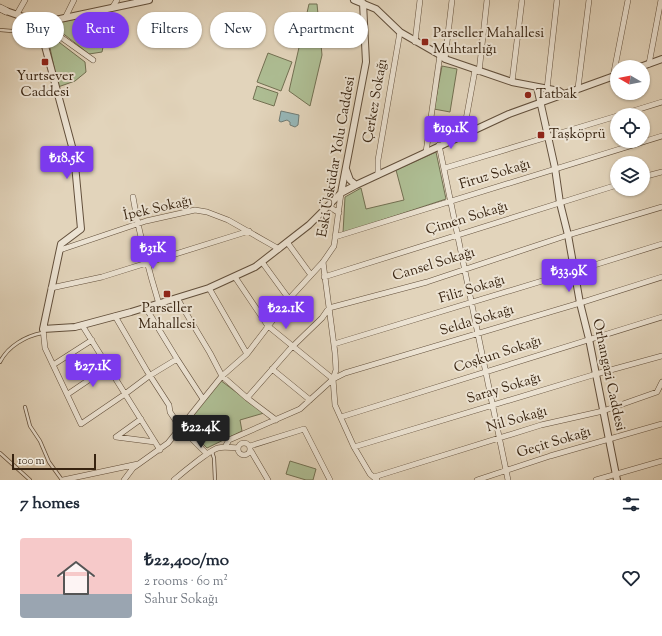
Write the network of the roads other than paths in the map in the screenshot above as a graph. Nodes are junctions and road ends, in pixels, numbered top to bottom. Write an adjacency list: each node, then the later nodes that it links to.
1 (25, 0): 17 (street)
2 (74, 0): 21 (street)
3 (116, 0): 14 (street)
4 (149, 0): 14 (street)
5 (420, 0): 26 (street)
6 (452, 0): 29 (street)
7 (487, 0): 35 (street)
8 (522, 0): 37 (street)
9 (557, 0): 40 (street)
10 (589, 0): 39 (street)
11 (628, 0): 31 (street)
12 (661, 0): 32 (street)
13 (360, 1): 15 (street); 18 (street, Eski Üsküdar Yolu Caddesi)
14 (112, 8): 21 (street)
15 (376, 9): 20 (street); 24 (street)
16 (2, 10): 19 (street)
17 (18, 12)
18 (363, 12)
19 (12, 13)
20 (368, 13)
21 (65, 18)
22 (0, 30): 23 (lane)
23 (12, 31)
24 (400, 32): 26 (street); 55 (street, Çerkez Sokağı)
25 (64, 39): 30 (street)
26 (415, 42): 29 (street)
27 (46, 48): 74 (street)
28 (365, 48): 53 (street, Eski Üsküdar Yolu Caddesi)
29 (443, 57): 35 (street); 50 (street)
30 (93, 60)
31 (618, 60)
32 (650, 60)
33 (662, 60): 34 (street)
34 (650, 64)
35 (477, 71): 37 (street); 46 (street)
36 (610, 78): 39 (street)
37 (512, 82): 38 (street)
38 (537, 87): 40 (street); 42 (street, Orhangazi Caddesi)
39 (578, 88): 41 (street)
40 (547, 89): 41 (street)
41 (563, 94): 42 (street)
42 (541, 102): 46 (street); 48 (street, Orhangazi Caddesi)
43 (662, 102): 44 (street)
44 (643, 108)
45 (610, 118): 48 (street)
46 (463, 136): 49 (street)
47 (662, 136): 52 (street, Firuz Sokağı)
48 (548, 137): 51 (street); 52 (street, Orhangazi Caddesi)
49 (439, 145): 50 (street); 51 (street)
50 (426, 152): 55 (street)
51 (445, 168): 61 (street)
52 (555, 168): 61 (street, Firuz Sokağı); 62 (street, Orhangazi Caddesi)
53 (346, 169): 57 (street); 59 (street, Eski Üsküdar Yolu Caddesi)
54 (662, 172): 56 (street)
55 (378, 175): 57 (street)
56 (650, 175)
57 (356, 185): 59 (street)
58 (610, 187): 62 (street, Çimen Sokağı)
59 (341, 193): 63 (street); 65 (street, Eski Üsküdar Yolu Caddesi)
60 (133, 196): 66 (street)
61 (451, 201): 68 (street); 70 (street, Firuz Sokağı)
62 (560, 203): 68 (street, Çimen Sokağı); 69 (street, Orhangazi Caddesi)
63 (328, 206): 65 (street); 71 (street)
64 (662, 207): 69 (street, Cansel Sokağı)
65 (339, 213): 70 (street, Eski Üsküdar Yolu Caddesi)
66 (137, 224): 67 (street, İpek Sokağı); 74 (street, İpek Sokağı); 77 (street)
67 (248, 231): 73 (street, İpek Sokağı); 77 (street)
68 (458, 234): 78 (street); 82 (street, Çimen Sokağı)
69 (568, 235): 78 (street, Cansel Sokağı); 79 (street, Orhangazi Caddesi)
70 (335, 237): 76 (street, Eski Üsküdar Yolu Caddesi)
71 (287, 242): 73 (street); 80 (street)
72 (662, 244): 79 (street, Filiz Sokağı)
73 (279, 248): 75 (street)
74 (60, 250): 84 (street)
75 (262, 262): 81 (street); 87 (street)
76 (323, 262): 80 (street, Eski Üsküdar Yolu Caddesi); 82 (street)
77 (146, 263): 84 (street); 90 (street)
78 (464, 269): 88 (street); 92 (street, Cansel Sokağı)
79 (575, 271): 88 (street, Filiz Sokağı); 89 (street, Orhangazi Caddesi)
80 (311, 275): 87 (street, Eski Üsküdar Yolu Caddesi)
81 (235, 277): 85 (street); 96 (street)
82 (324, 277): 92 (street)
83 (662, 277): 89 (street, Selda Sokağı)
84 (51, 288): 97 (street)
85 (209, 288): 86 (street); 103 (street)
86 (177, 298): 90 (street); 113 (street)
87 (289, 299): 96 (street, Eski Üsküdar Yolu Caddesi)
88 (471, 303): 98 (street); 101 (street, Filiz Sokağı)
89 (580, 303): 98 (street, Selda Sokağı); 99 (street, Orhangazi Caddesi)
90 (159, 304): 91 (street)
91 (146, 308): 93 (street); 105 (street)
92 (329, 308): 101 (street); 102 (street)
93 (115, 316): 95 (street); 112 (street)
94 (662, 317): 99 (street, Coşkun Sokağı)
95 (82, 325): 97 (street); 100 (street)
96 (268, 326): 102 (street); 103 (street, Eski Üsküdar Yolu Caddesi)
97 (43, 331): 106 (lane); 107 (street)
98 (478, 333): 110 (street); 114 (street, Selda Sokağı)
99 (589, 339): 110 (street, Coşkun Sokağı); 111 (street, Orhangazi Caddesi)
100 (92, 340): 107 (street); 108 (street)
101 (334, 344): 114 (street)
102 (292, 347): 109 (street); 114 (street)
103 (246, 354): 113 (street, Eski Üsküdar Yolu Caddesi)
104 (662, 356): 111 (street, Saray Sokağı)
105 (177, 359): 112 (street); 118 (street)
106 (0, 362)
107 (53, 365): 116 (street)
108 (108, 367): 116 (street); 117 (street)
109 (272, 369): 119 (street); 120 (street)
110 (486, 371): 121 (street); 124 (street, Coşkun Sokağı)
111 (596, 374): 121 (street, Saray Sokağı); 123 (street, Orhangazi Caddesi)
112 (150, 376): 117 (street); 128 (street)
113 (222, 376): 118 (street, Eski Üsküdar Yolu Caddesi); 119 (street)
114 (333, 379): 120 (street, Selda Sokağı); 124 (street)
115 (662, 382): 123 (street, Nil Sokağı)
116 (68, 394): 117 (street)
117 (125, 394): 125 (street)
118 (203, 398): 128 (street, Eski Üsküdar Yolu Caddesi)
119 (247, 398): 126 (street)
120 (310, 400): 126 (street, Selda Sokağı)
121 (493, 405): 129 (street); 133 (street, Saray Sokağı)
122 (25, 407): 145 (lane)
123 (603, 411): 129 (street, Nil Sokağı); 130 (street, Orhangazi Caddesi)
124 (341, 417): 133 (street)
125 (140, 419): 131 (street); 131 (street)
126 (276, 420): 132 (street, Selda Sokağı)
127 (662, 424): 130 (street, Geçit Sokağı)
128 (180, 426): 136 (street, Eski Üsküdar Yolu Caddesi); 138 (street)
129 (500, 437): 141 (street); 143 (street, Nil Sokağı)
130 (609, 439): 141 (street, Geçit Sokağı); 142 (street, Orhangazi Caddesi)
131 (155, 442): 136 (street)
132 (225, 447): 134 (street); 138 (street)
133 (354, 447): 143 (street)
134 (238, 448): 135 (street); 135 (street)
135 (250, 448): 149 (street); 150 (street)
136 (160, 450): 140 (street, Eski Üsküdar Yolu Caddesi)
137 (0, 452): 144 (lane)
138 (210, 453): 147 (street); 148 (lane)
139 (662, 461): 142 (street)
140 (139, 464): 145 (street); 146 (street)
141 (506, 470): 151 (street, Geçit Sokağı); 152 (street)
142 (617, 477): 153 (street)
143 (376, 478)
144 (30, 480)
145 (62, 480)
146 (124, 480)
147 (174, 480)
148 (215, 480)
149 (268, 480)
150 (330, 480)
151 (477, 480)
152 (508, 480)
153 (596, 480)

